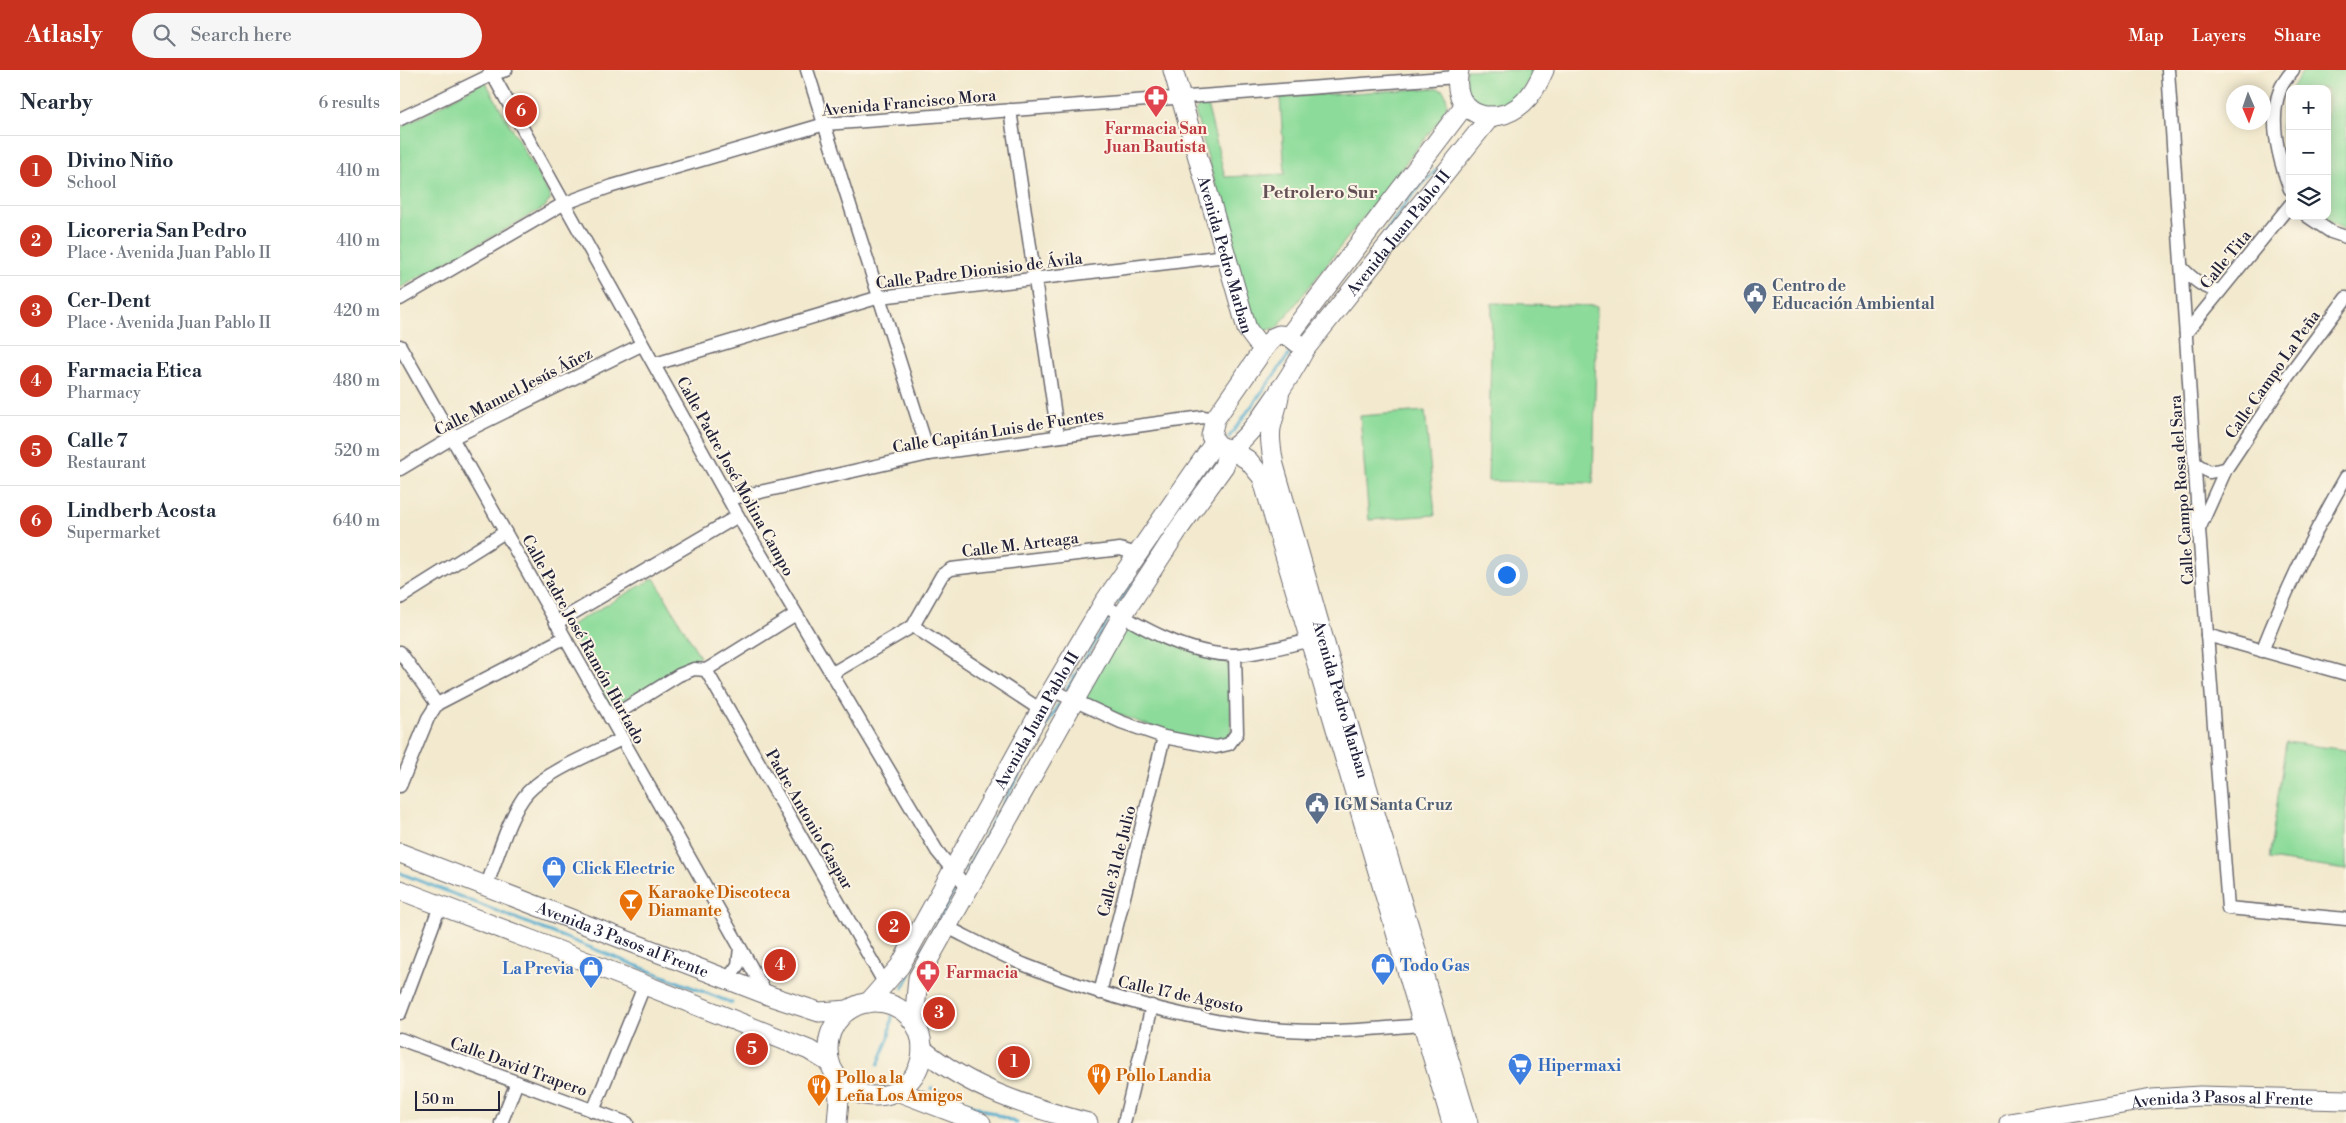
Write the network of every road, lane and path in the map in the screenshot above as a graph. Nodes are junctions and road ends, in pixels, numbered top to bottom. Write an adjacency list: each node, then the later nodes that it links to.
1 (506, 70): 7 (street)
2 (807, 70): 14 (street)
3 (1173, 70): 9 (street, Avenida Pedro Marban)
4 (1544, 70): 12 (street)
5 (2168, 70): 21 (street, Calle Campo Rosa del Sara)
6 (2292, 70): 15 (street)
7 (492, 72): 13 (street); 16 (street, Calle Padre José Molina Campo)
8 (1458, 73): 9 (street, Avenida Francisco Mora); 10 (street)
9 (1180, 97): 11 (street, Avenida Francisco Mora); 20 (street, Avenida Pedro Marban)
10 (1464, 106): 12 (street); 28 (street, Avenida Juan Pablo II)
11 (1010, 110): 14 (street, Avenida Francisco Mora); 22 (street)
12 (1490, 116): 32 (street, Avenida Juan Pablo II)
13 (400, 119)
14 (825, 124): 16 (street, Avenida Francisco Mora); 24 (street)
15 (2286, 180)
16 (563, 204): 26 (street, Avenida Francisco Mora); 29 (street, Calle Padre José Molina Campo)
17 (2286, 210): 23 (street, Calle Tita)
18 (2314, 220): 19 (street)
19 (2346, 237)
20 (1226, 256): 22 (street, Calle Padre Dionisio de Ávila); 31 (street, Avenida Pedro Marban)
21 (2182, 268): 23 (street); 27 (street, Calle Campo Rosa del Sara)
22 (1035, 279): 24 (street, Calle Padre Dionisio de Ávila); 36 (street)
23 (2220, 291): 27 (street, Calle Tita)
24 (880, 297): 33 (street, Calle Padre Dionisio de Ávila); 39 (street)
25 (2346, 298): 42 (street, Calle Campo La Peña)
26 (400, 300)
27 (2186, 333): 40 (street, Calle Campo Rosa del Sara)
28 (1288, 336): 31 (street); 32 (street)
29 (641, 345): 33 (street, Calle Padre José Molina Campo); 37 (street, Calle Manuel Jesús Áñez)
30 (400, 346): 37 (street, Calle Padre José Ramón Hurtado)
31 (1265, 348): 35 (street)
32 (1305, 350): 34 (street, Avenida Juan Pablo II)
33 (655, 364): 44 (street, Calle Padre José Molina Campo)
34 (1280, 389): 38 (street, Avenida Juan Pablo II); 108 (street, Avenida Pedro Marban)
35 (1214, 419): 36 (street, Calle Capitán Luis de Fuentes); 38 (street)
36 (1058, 436): 39 (street, Calle Capitán Luis de Fuentes)
37 (452, 438): 41 (street, Calle Manuel Jesús Áñez); 47 (street, Calle Padre José Ramón Hurtado)
38 (1224, 447): 48 (street, Avenida Juan Pablo II); 52 (street, Avenida Juan Pablo II); 57 (street, Avenida Pedro Marban)
39 (929, 454): 44 (street, Calle Capitán Luis de Fuentes)
40 (2195, 463): 42 (street); 46 (street, Calle Campo Rosa del Sara)
41 (400, 469)
42 (2226, 469): 46 (street, Calle Campo La Peña)
43 (2346, 477): 58 (street)
44 (729, 499): 45 (street, Calle Padre José Molina Campo)
45 (738, 516): 51 (street, Calle Padre José Molina Campo); 53 (street)
46 (2199, 530): 55 (street, Calle Campo Rosa del Sara)
47 (505, 532): 49 (street); 53 (street, Calle Padre José Ramón Hurtado)
48 (1137, 554): 50 (street, Avenida Juan Pablo II); 54 (street, Calle M. Arteaga)
49 (400, 598)
50 (1103, 604): 52 (street); 64 (street, Avenida Juan Pablo II)
51 (796, 614): 61 (street); 62 (street, Calle Padre José Molina Campo)
52 (1122, 616): 60 (street); 65 (street, Avenida Juan Pablo II)
53 (556, 623): 56 (street, Calle Padre José Ramón Hurtado)
54 (913, 626): 62 (street); 67 (street)
55 (2207, 636): 58 (street); 78 (street, Calle Campo Rosa del Sara)
56 (564, 638): 66 (street); 68 (street, Calle Padre José Ramón Hurtado)
57 (1310, 640): 60 (street); 92 (street, Avenida Pedro Marban)
58 (2262, 651): 63 (street)
59 (400, 652): 66 (street)
60 (1235, 655): 69 (street)
61 (706, 670): 68 (street); 84 (street, Padre Antonio Gaspar)
62 (831, 674): 73 (street, Calle Padre José Molina Campo)
63 (2346, 674)
64 (1052, 690): 65 (street); 67 (street, Avenida Juan Pablo II)
65 (1074, 701): 69 (street); 75 (street, Avenida Juan Pablo II)
66 (438, 704): 71 (street)
67 (1041, 710): 73 (street, Avenida Juan Pablo II)
68 (610, 718): 70 (street, Calle Padre José Ramón Hurtado)
69 (1164, 737): 85 (street, Calle 31 de Julio)
70 (622, 739): 74 (street); 81 (street, Calle Padre José Ramón Hurtado)
71 (400, 786)
72 (400, 853): 74 (street, Avenida 3 Pasos al Frente)
73 (953, 869): 75 (street, Calle Padre José Molina Campo); 84 (street, Avenida Juan Pablo II)
74 (486, 887): 79 (street, Avenida 3 Pasos al Frente)
75 (968, 889): 80 (street, Avenida Juan Pablo II)
76 (400, 890): 77 (street, Avenida 3 Pasos al Frente)
77 (440, 906): 79 (street, Avenida 3 Pasos al Frente); 90 (street)
78 (2346, 919)
79 (540, 925): 82 (street, Avenida 3 Pasos al Frente); 83 (street, Avenida 3 Pasos al Frente)
80 (947, 928): 85 (street, Calle 17 de Agosto); 91 (street, Avenida Juan Pablo II)
81 (740, 948): 82 (street); 86 (street, Calle Padre José Ramón Hurtado)
82 (728, 980): 86 (street, Avenida 3 Pasos al Frente)
83 (644, 984): 95 (street, Avenida 3 Pasos al Frente); 100 (street)
84 (885, 984): 87 (street, Avenida Juan Pablo II)
85 (1100, 993): 88 (street, Calle 17 de Agosto)
86 (767, 995): 89 (street, Avenida 3 Pasos al Frente)
87 (868, 1003): 89 (street); 91 (street)
88 (1152, 1006): 92 (street, Calle 17 de Agosto); 106 (street)
89 (849, 1010): 95 (street)
90 (400, 1013)
91 (914, 1022): 94 (street)
92 (1422, 1025): 107 (street, Avenida Pedro Marban)
93 (400, 1039): 96 (street, Calle David Trapero)
94 (922, 1049): 97 (street); 105 (street)
95 (833, 1069): 98 (street); 103 (street)
96 (517, 1082): 100 (street, Calle David Trapero); 101 (street)
97 (897, 1091): 98 (street); 104 (street)
98 (866, 1095): 103 (street)
99 (2346, 1100): 109 (street, Avenida 3 Pasos al Frente)
100 (593, 1111): 102 (street, Calle David Trapero)
101 (501, 1123)
102 (627, 1123)
103 (837, 1123)
104 (981, 1123)
105 (1088, 1123)
106 (1124, 1123)
107 (1452, 1123)
108 (1468, 1123)
109 (2009, 1123)

